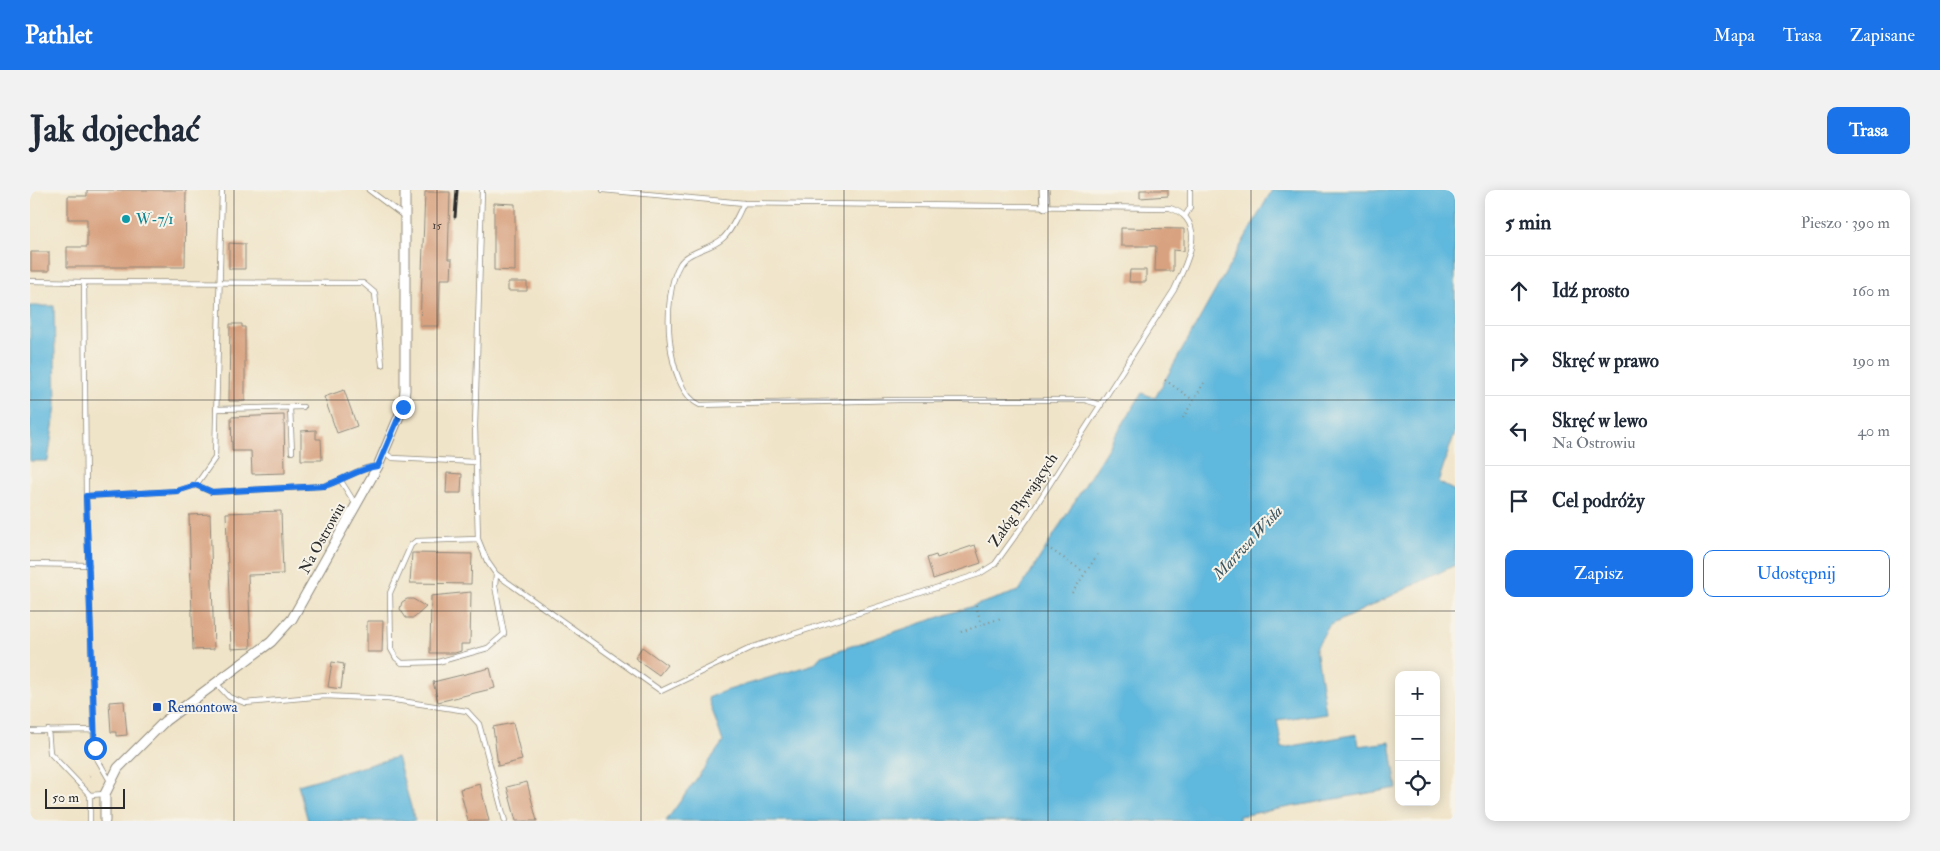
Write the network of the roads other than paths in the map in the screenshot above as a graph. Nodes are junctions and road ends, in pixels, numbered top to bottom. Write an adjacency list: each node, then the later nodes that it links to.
1 (222, 190): 14 (lane)
2 (369, 190): 11 (lane)
3 (482, 190): 22 (lane)
4 (603, 190): 8 (lane)
5 (1044, 190): 9 (street)
6 (1190, 190): 10 (lane)
7 (404, 191): 11 (street, Na Ostrowiu)
8 (744, 203): 9 (lane); 16 (lane)
9 (1044, 206): 10 (lane)
10 (1185, 216): 16 (lane, Załóg Pływających)
11 (405, 217): 21 (street, Na Ostrowiu)
12 (30, 281): 13 (lane)
13 (84, 282): 14 (lane); 26 (lane)
14 (219, 282): 15 (lane); 19 (lane)
15 (382, 365)
16 (1101, 404): 31 (lane, Załóg Pływających)
17 (303, 407): 18 (lane)
18 (290, 408): 19 (lane); 20 (lane)
19 (216, 409): 25 (lane)
20 (292, 452)
21 (384, 454): 22 (lane); 23 (street, Na Ostrowiu)
22 (476, 462): 28 (lane)
23 (378, 466): 24 (lane); 27 (street, Na Ostrowiu)
24 (341, 481): 25 (lane); 27 (lane)
25 (196, 485): 26 (lane)
26 (86, 496): 30 (lane)
27 (356, 505): 32 (street, Na Ostrowiu)
28 (478, 540): 31 (lane); 31 (lane)
29 (30, 564): 30 (lane)
30 (88, 564): 35 (lane)
31 (496, 574)
32 (216, 683): 36 (street, Na Ostrowiu); 41 (lane)
33 (30, 730): 34 (lane)
34 (48, 730): 35 (lane); 37 (lane)
35 (94, 730): 36 (lane)
36 (110, 781): 38 (street, Na Ostrowiu)
37 (90, 794): 38 (lane); 39 (lane)
38 (105, 794): 40 (street, Na Ostrowiu)
39 (90, 821)
40 (105, 821)
41 (504, 821)

